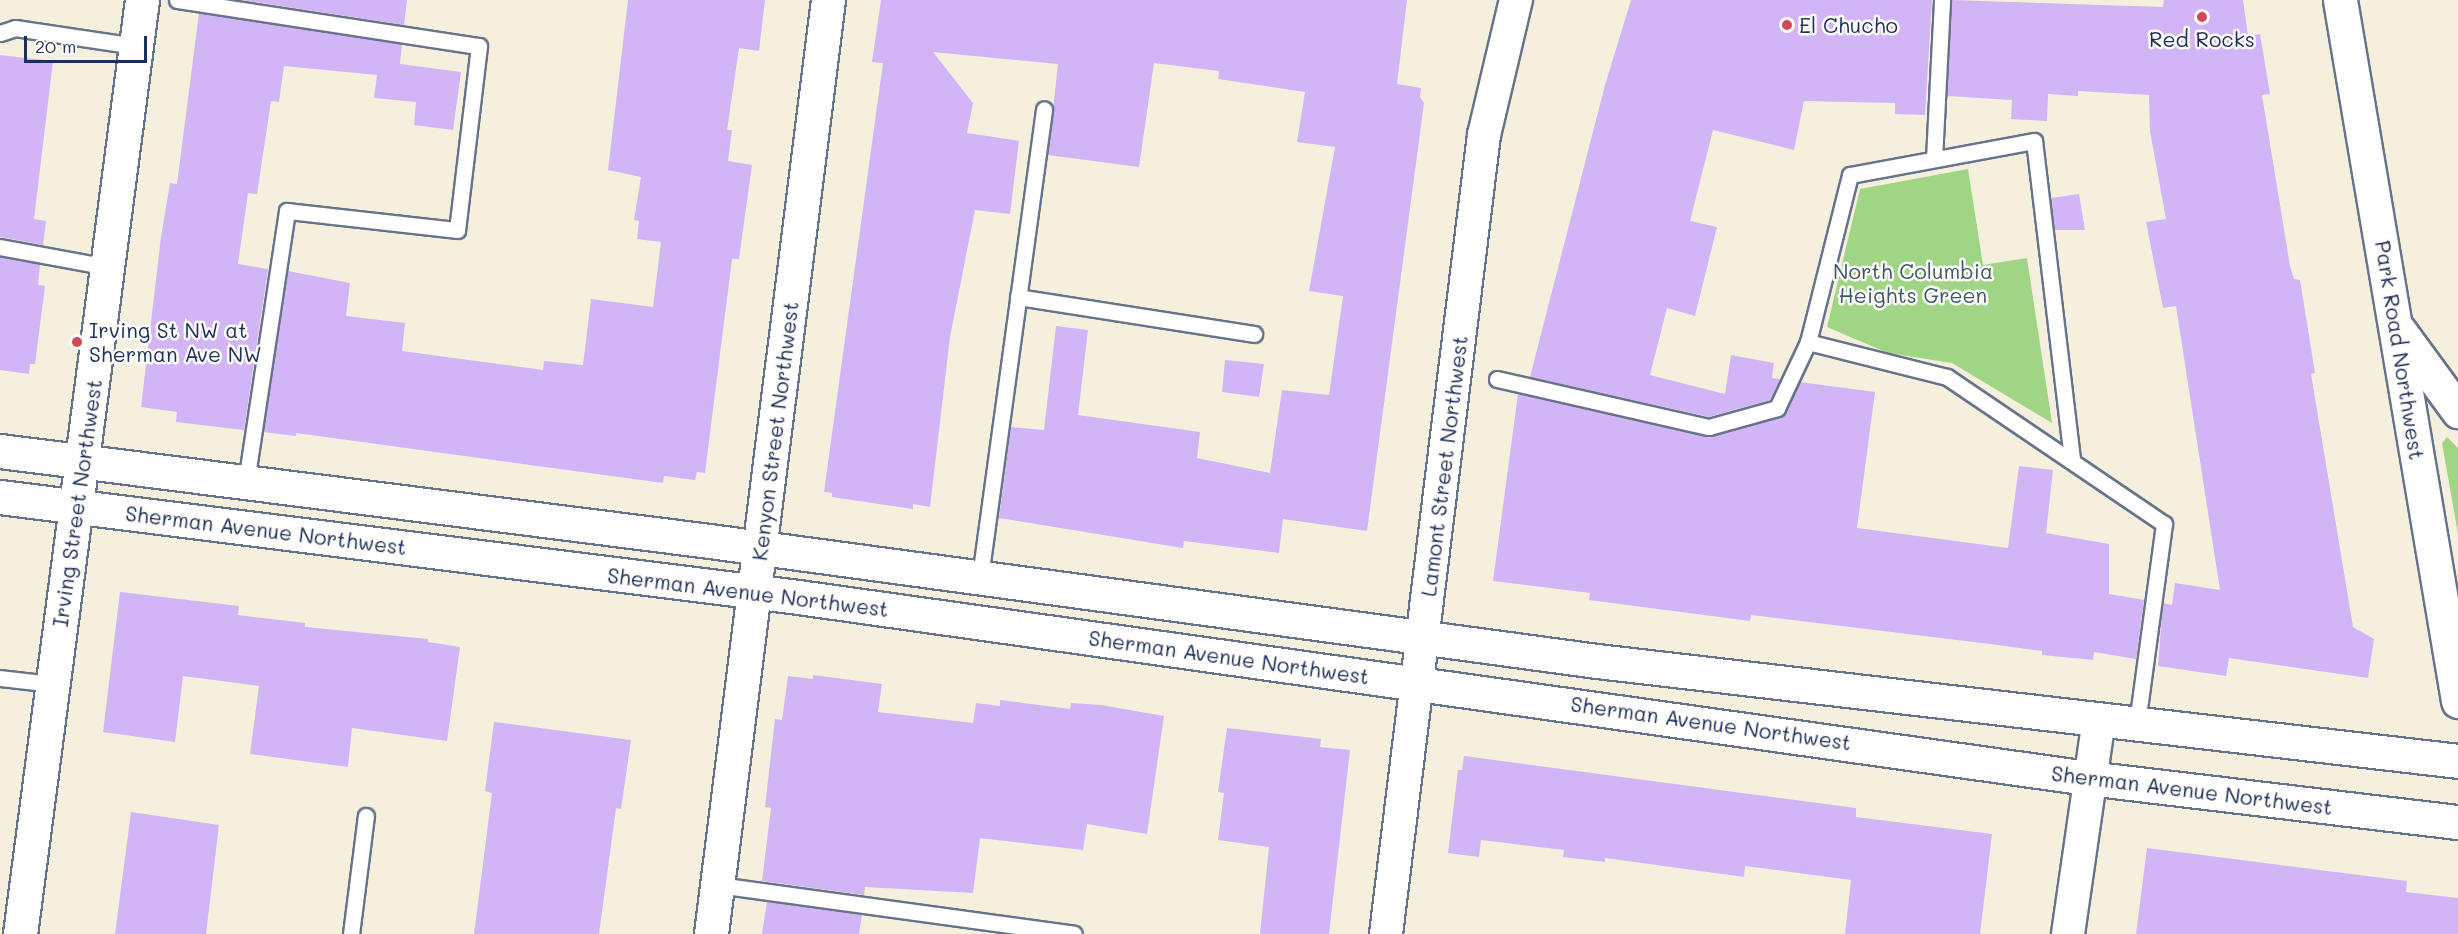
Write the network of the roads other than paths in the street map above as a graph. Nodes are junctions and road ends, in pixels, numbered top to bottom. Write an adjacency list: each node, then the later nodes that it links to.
1 (142, 0): 8 (main road, Irving Street Northwest)
2 (177, 0): 22 (lane)
3 (828, 0): 25 (main road, Kenyon Street Northwest)
4 (1516, 0): 28 (street, Lamont Street Northwest)
5 (1942, 0): 10 (lane)
6 (2340, 0): 14 (main road, Park Road Northwest)
7 (0, 33): 8 (lane)
8 (136, 46): 12 (main road, Irving Street Northwest)
9 (1044, 109): 13 (lane)
10 (1934, 159): 16 (lane); 20 (lane)
11 (0, 247): 12 (lane)
12 (108, 267): 21 (main road, Irving Street Northwest)
13 (1018, 297): 15 (lane); 26 (lane)
14 (2398, 328): 18 (main road); 32 (main road, Park Road Northwest)
15 (1254, 334)
16 (1809, 342): 17 (lane); 20 (lane)
17 (1497, 379)
18 (2458, 411)
19 (0, 451): 21 (main road, Sherman Avenue Northwest)
20 (2072, 459): 34 (lane)
21 (82, 462): 22 (main road, Sherman Avenue Northwest); 24 (main road, Irving Street Northwest)
22 (246, 483): 25 (main road, Sherman Avenue Northwest)
23 (0, 497): 24 (main road, Sherman Avenue Northwest)
24 (76, 507): 27 (main road, Sherman Avenue Northwest); 31 (main road, Irving Street Northwest)
25 (762, 548): 26 (main road, Sherman Avenue Northwest); 27 (main road, Kenyon Street Northwest)
26 (980, 577): 28 (main road, Sherman Avenue Northwest)
27 (756, 592): 30 (main road, Sherman Avenue Northwest); 39 (main road, Kenyon Street Northwest)
28 (1423, 637): 30 (street, Lamont Street Northwest); 33 (main road, Sherman Avenue Northwest)
29 (0, 678): 31 (lane)
30 (1417, 683): 36 (main road, Sherman Avenue Northwest); 45 (street, Lamont Street Northwest)
31 (53, 684): 41 (main road, Irving Street Northwest)
32 (2458, 701)
33 (2099, 720): 34 (main road, Sherman Avenue Northwest); 36 (street)
34 (2137, 725): 35 (main road, Sherman Avenue Northwest)
35 (2458, 761)
36 (2088, 778): 38 (main road, Sherman Avenue Northwest); 46 (street)
37 (366, 816): 42 (lane)
38 (2458, 821)
39 (718, 885): 40 (lane); 43 (main road, Kenyon Street Northwest)
40 (1046, 932): 44 (lane)
41 (20, 934)
42 (351, 934)
43 (711, 934)
44 (1074, 934)
45 (1386, 934)
46 (2068, 934)

